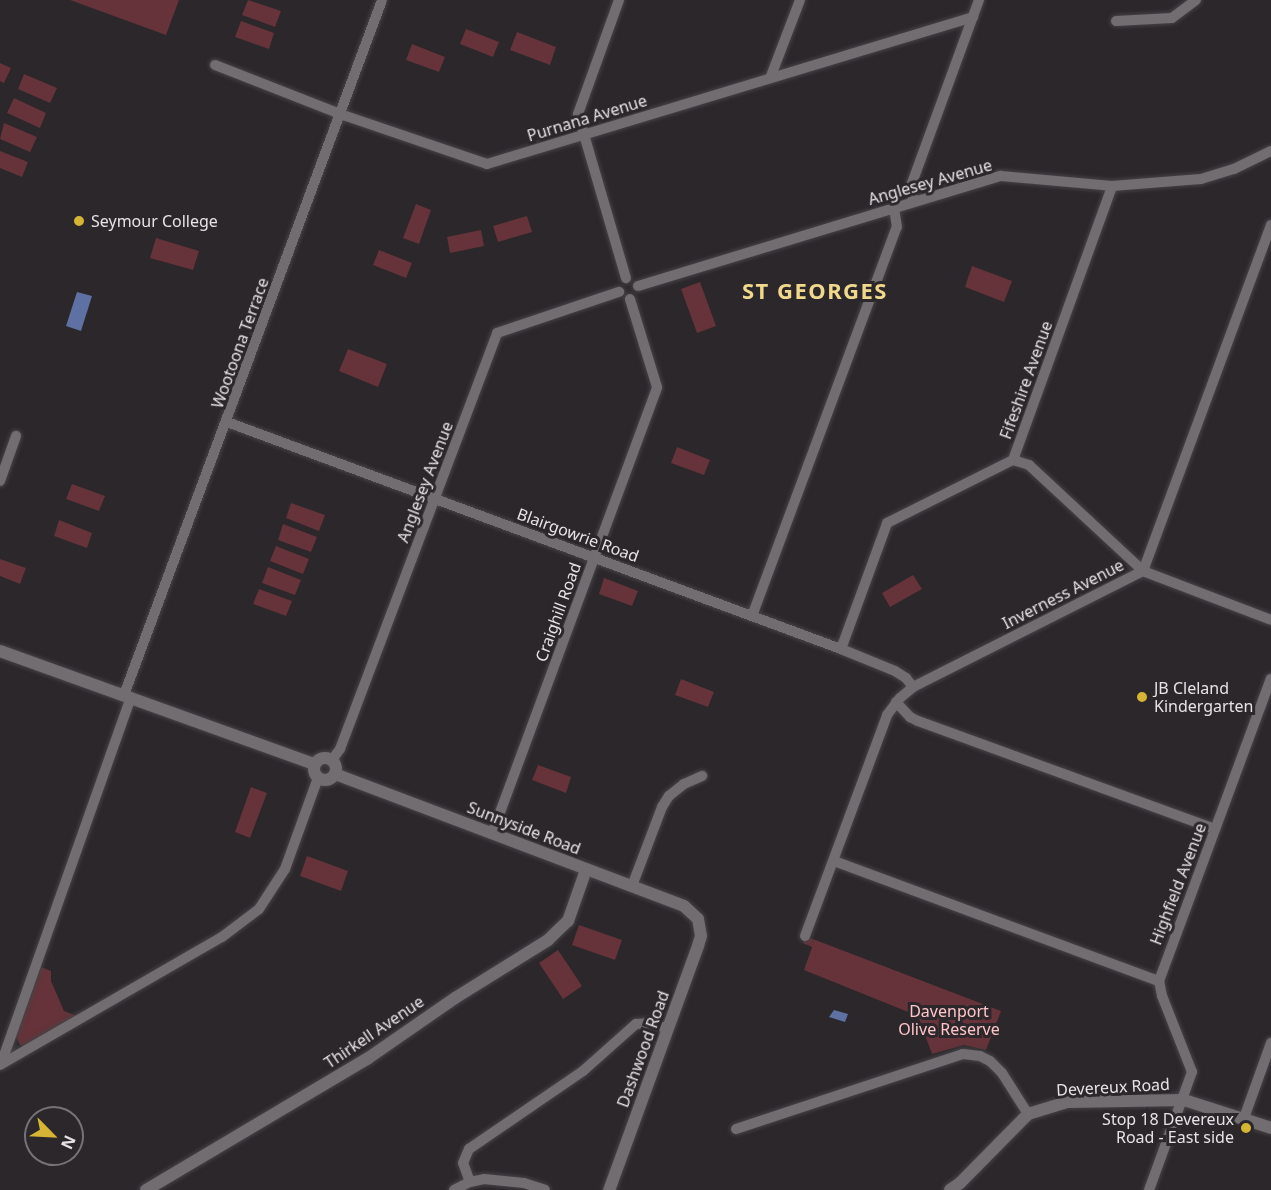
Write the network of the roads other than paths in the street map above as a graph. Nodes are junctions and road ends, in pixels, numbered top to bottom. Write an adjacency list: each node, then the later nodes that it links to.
1 (382, 0): 10 (street, Wootoona Terrace)
2 (620, 0): 11 (street)
3 (800, 0): 9 (street)
4 (979, 0): 6 (street)
5 (1196, 0): 7 (street)
6 (973, 17): 9 (street, Purnana Avenue); 14 (street)
7 (1116, 21)
8 (215, 65): 10 (street, Purnana Avenue)
9 (771, 76): 11 (street, Purnana Avenue)
10 (340, 114): 11 (street, Purnana Avenue); 21 (street, Wootoona Terrace)
11 (582, 134): 17 (street)
12 (1271, 152): 13 (street, Anglesey Avenue)
13 (1112, 186): 14 (street, Anglesey Avenue); 23 (street, Fifeshire Avenue)
14 (913, 201): 15 (street, Anglesey Avenue)
15 (894, 207): 18 (street, Anglesey Avenue); 28 (street)
16 (1271, 225): 27 (street, Inverness Avenue)
17 (626, 278): 18 (street); 19 (street)
18 (638, 286): 20 (street)
19 (618, 292): 20 (street); 25 (street, Anglesey Avenue)
20 (630, 298): 26 (street, Craighill Road)
21 (227, 422): 25 (street, Blairgowrie Road); 34 (street, Wootoona Terrace)
22 (16, 436): 24 (street)
23 (1013, 460): 27 (street); 30 (street, Fifeshire Avenue)
24 (0, 481)
25 (435, 499): 26 (street, Blairgowrie Road); 36 (street, Anglesey Avenue)
26 (594, 557): 28 (street, Blairgowrie Road); 42 (street, Craighill Road)
27 (1143, 571): 29 (street); 33 (street, Inverness Avenue)
28 (752, 616): 30 (street, Blairgowrie Road)
29 (1269, 621)
30 (841, 649): 33 (street, Blairgowrie Road)
31 (0, 651): 34 (street)
32 (1271, 679): 41 (street, Highfield Avenue)
33 (913, 687): 35 (street, Inverness Avenue)
34 (127, 696): 37 (street); 51 (street, Wootoona Terrace)
35 (896, 702): 41 (street); 43 (street, Inverness Avenue)
36 (332, 759): 37 (street); 38 (street)
37 (314, 764): 40 (street)
38 (335, 774): 40 (street); 42 (street, Sunnyside Road)
39 (702, 776): 45 (street)
40 (318, 778): 51 (street)
41 (1215, 829): 48 (street, Highfield Avenue)
42 (492, 834): 44 (street, Sunnyside Road)
43 (834, 861): 47 (street, Inverness Avenue); 48 (street)
44 (586, 870): 45 (street, Sunnyside Road); 58 (street, Thirkell Avenue)
45 (632, 886): 46 (street, Sunnyside Road)
46 (698, 919): 49 (street, Dashwood Road)
47 (805, 936)
48 (1159, 981): 52 (street)
49 (668, 1029): 57 (street); 61 (street, Dashwood Road)
50 (1271, 1043): 54 (street)
51 (1, 1064)
52 (1184, 1100): 53 (street, Devereux Road); 54 (street, Devereux Road); 63 (street)
53 (1028, 1114): 56 (street); 62 (street, Devereux Road)
54 (1244, 1118): 55 (street, Devereux Road)
55 (1271, 1128)
56 (736, 1129)
57 (470, 1182): 59 (street); 60 (street)
58 (146, 1190)
59 (454, 1190)
60 (545, 1190)
61 (609, 1190)
62 (950, 1190)
63 (1149, 1190)

